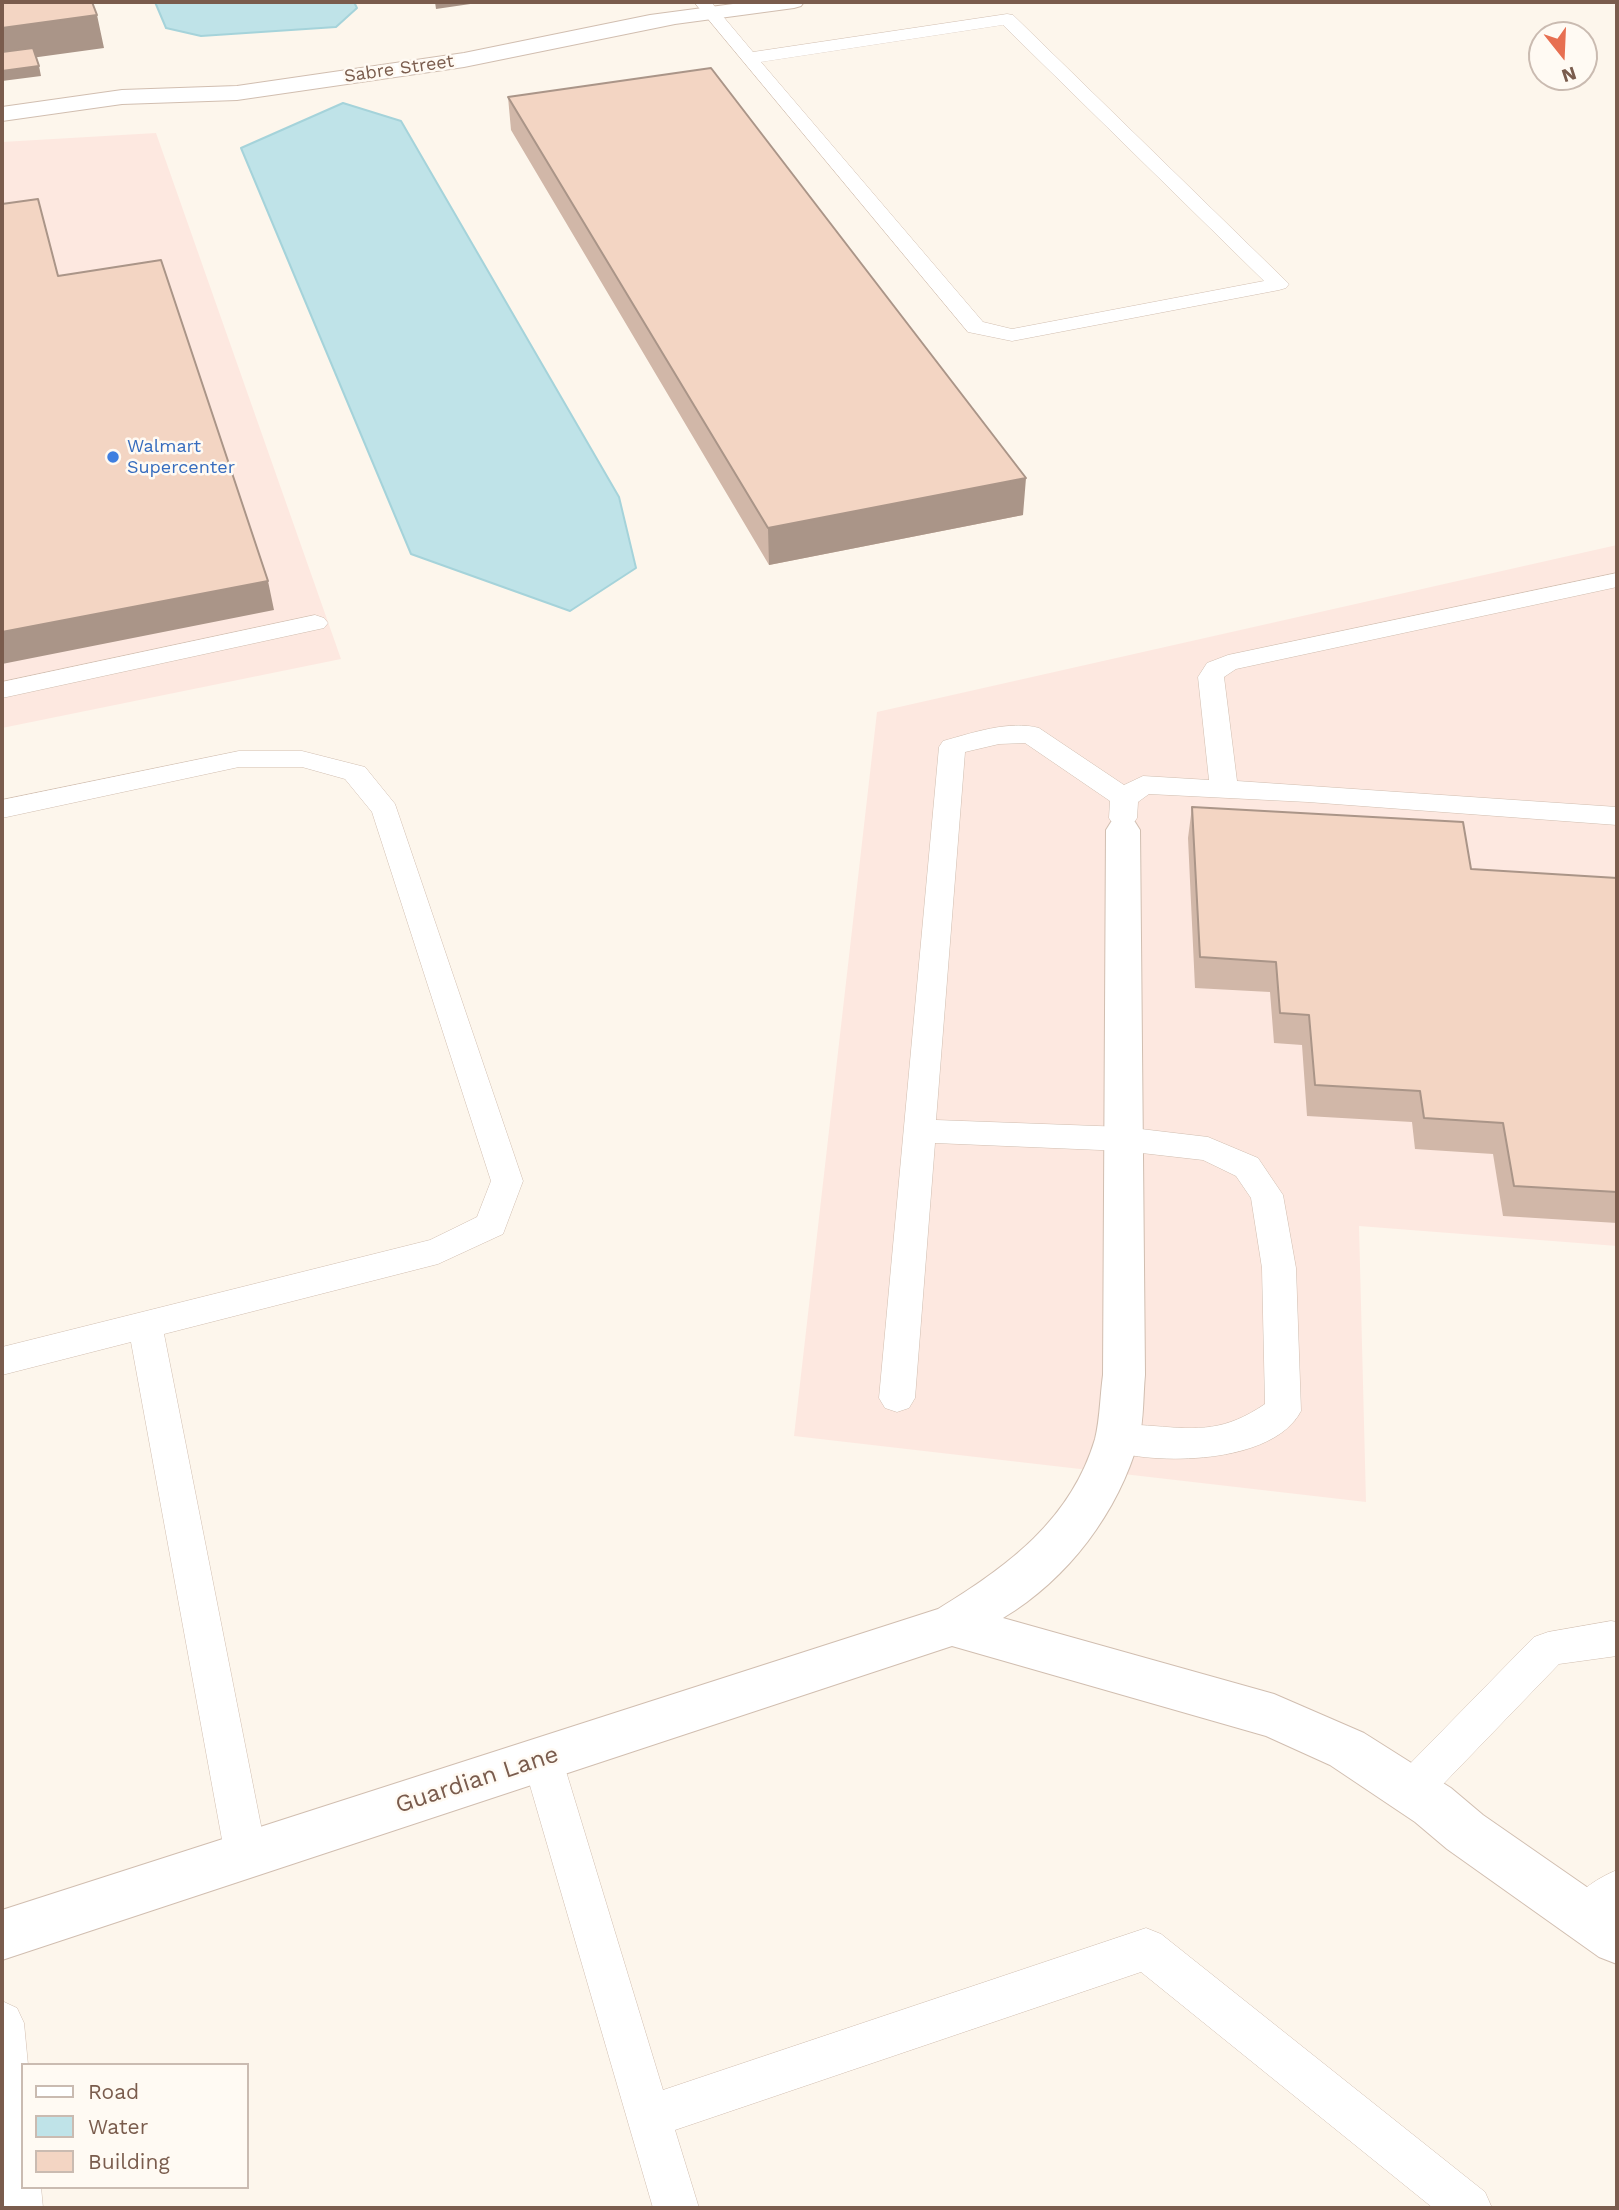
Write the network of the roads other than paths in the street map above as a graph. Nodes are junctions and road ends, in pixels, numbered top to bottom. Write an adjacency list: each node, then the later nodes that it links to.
1 (794, 2): 2 (street, Sabre Street)
2 (706, 8): 3 (street, Sabre Street); 5 (lane)
3 (674, 18): 4 (street, Sabre Street); 7 (street, Sabre Street)
4 (460, 39)
5 (749, 58): 5 (lane)
6 (225, 71): 7 (street, Sabre Street)
7 (122, 97): 8 (street, Sabre Street)
8 (2, 114)
9 (1617, 580): 12 (lane)
10 (315, 623): 11 (lane)
11 (2, 690)
12 (1224, 789): 14 (lane); 15 (lane)
13 (2, 809): 18 (lane)
14 (1123, 814): 16 (lane); 17 (street, Guardian Lane)
15 (1617, 816)
16 (920, 1131): 17 (lane); 20 (lane)
17 (1124, 1139): 21 (street, Guardian Lane); 21 (lane)
18 (145, 1323): 19 (lane); 26 (lane)
19 (2, 1361)
20 (897, 1398)
21 (1117, 1438): 22 (street, Guardian Lane)
22 (952, 1625): 24 (street, Guardian Lane); 25 (street)
23 (1617, 1639): 25 (lane)
24 (542, 1758): 26 (street, Guardian Lane); 30 (lane)
25 (1411, 1790): 27 (street)
26 (246, 1856): 28 (street, Guardian Lane)
27 (1606, 1915)
28 (2, 1935)
29 (2, 2023): 31 (lane)
30 (649, 2116): 32 (lane); 33 (lane)
31 (20, 2208)
32 (676, 2208)
33 (1469, 2208)

